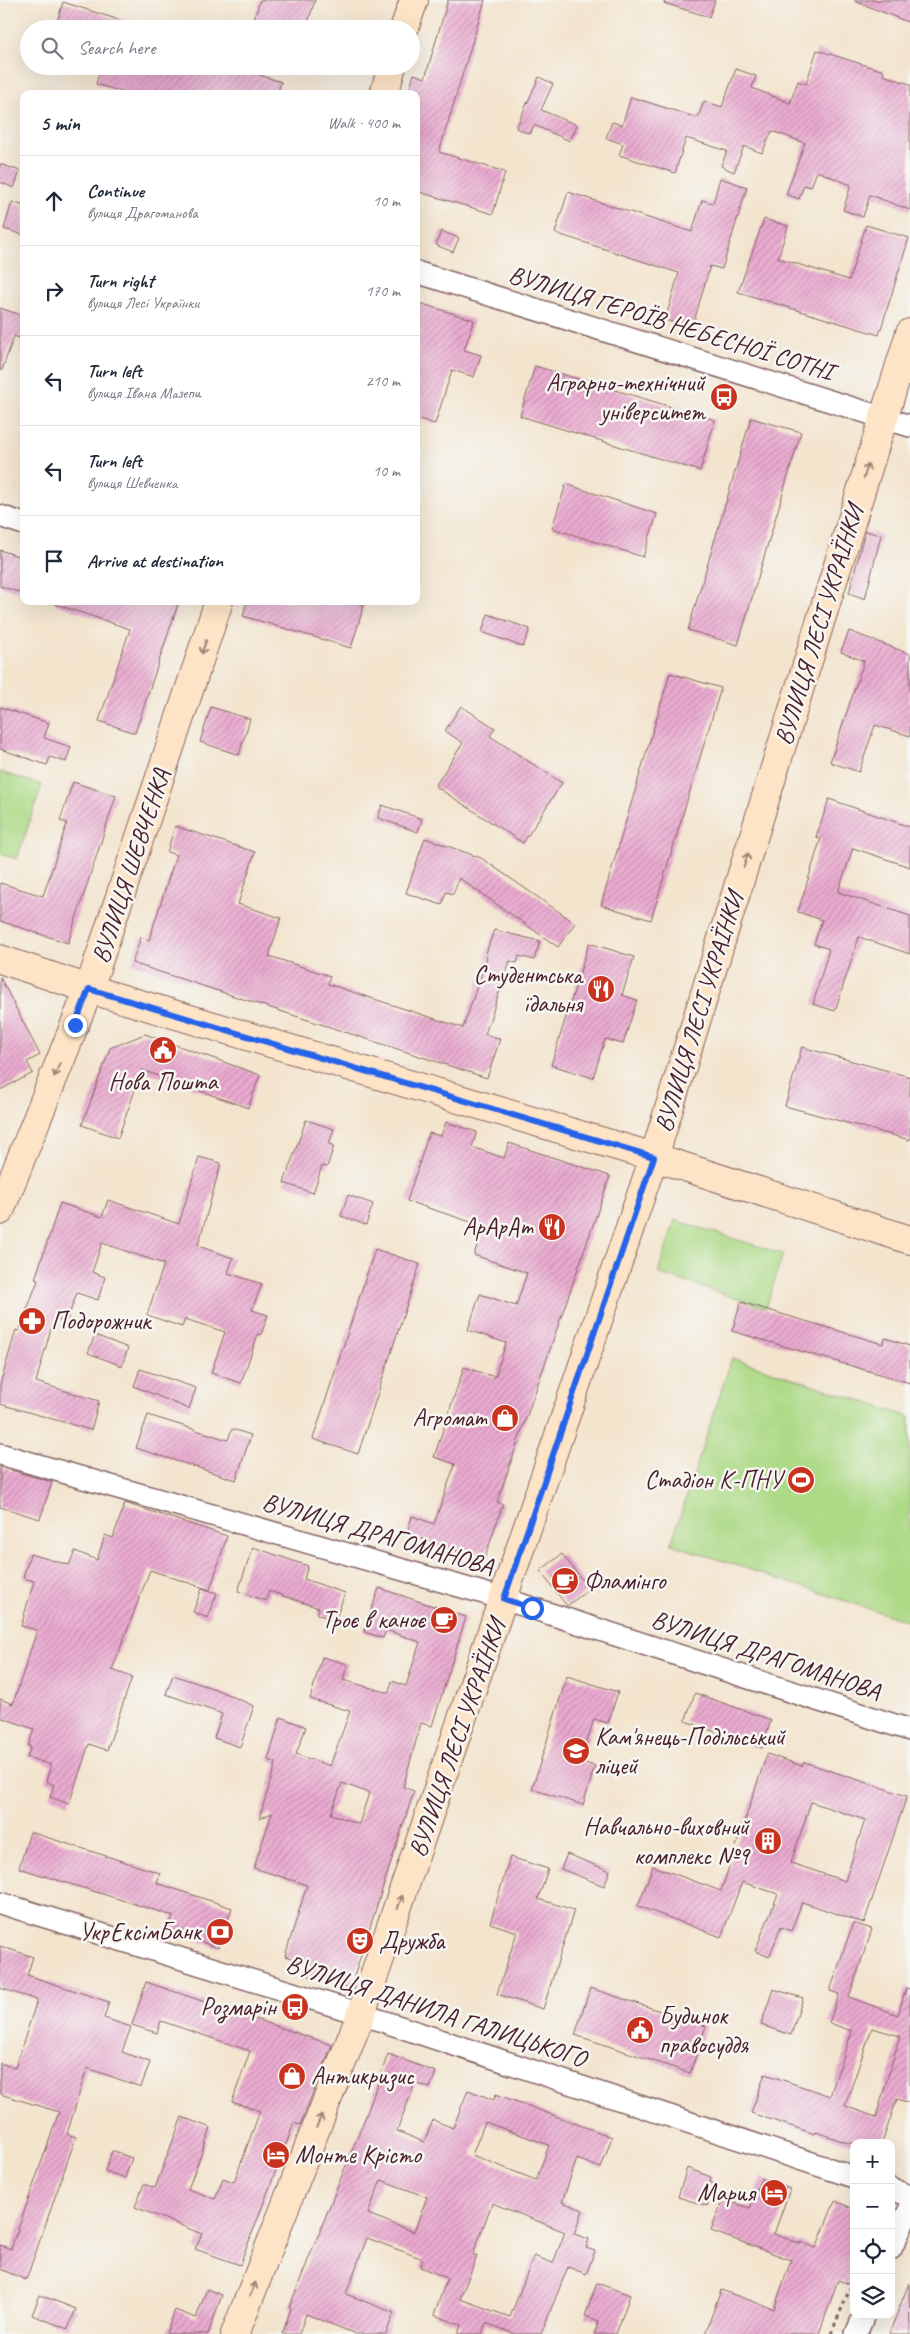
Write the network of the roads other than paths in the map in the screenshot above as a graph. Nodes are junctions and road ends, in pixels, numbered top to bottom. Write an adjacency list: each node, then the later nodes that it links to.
1 (414, 0): 2 (street)
2 (407, 20)
3 (389, 75): 4 (street)
4 (385, 90)
5 (420, 273): 7 (street, ВУЛИЦЯ ГЕРОЇВ НЕБЕСНОЇ СОТНІ)
6 (910, 333): 7 (street, ВУЛИЦЯ ЛЕСІ УКРАЇНКИ)
7 (883, 418): 8 (street, ВУЛИЦЯ ГЕРОЇВ НЕБЕСНОЇ СОТНІ); 14 (street, ВУЛИЦЯ ЛЕСІ УКРАЇНКИ, one-way to 7)
8 (910, 426)
9 (0, 516): 10 (street)
10 (20, 523)
11 (218, 605): 13 (street, ВУЛИЦЯ ШЕВЧЕНКА, one-way to 13)
12 (0, 960): 13 (street)
13 (89, 989): 14 (street); 15 (street, ВУЛИЦЯ ШЕВЧЕНКА, one-way to 15)
14 (654, 1157): 16 (street); 18 (street, ВУЛИЦЯ ЛЕСІ УКРАЇНКИ)
15 (0, 1211)
16 (910, 1240)
17 (0, 1454): 18 (street, ВУЛИЦЯ ДРАГОМАНОВА)
18 (504, 1599): 19 (street, ВУЛИЦЯ ДРАГОМАНОВА); 21 (street, ВУЛИЦЯ ЛЕСІ УКРАЇНКИ, one-way to 18)
19 (910, 1730)
20 (0, 1903): 21 (street, ВУЛИЦЯ ДАНИЛА ГАЛИЦЬКОГО)
21 (362, 2014): 22 (street, ВУЛИЦЯ ДАНИЛА ГАЛИЦЬКОГО); 28 (street, ВУЛИЦЯ ЛЕСІ УКРАЇНКИ, one-way to 21)
22 (850, 2176)
23 (895, 2190): 24 (street)
24 (910, 2196)
25 (910, 2208): 26 (street)
26 (895, 2240)
27 (862, 2319): 29 (street)
28 (235, 2334)
29 (856, 2334)

